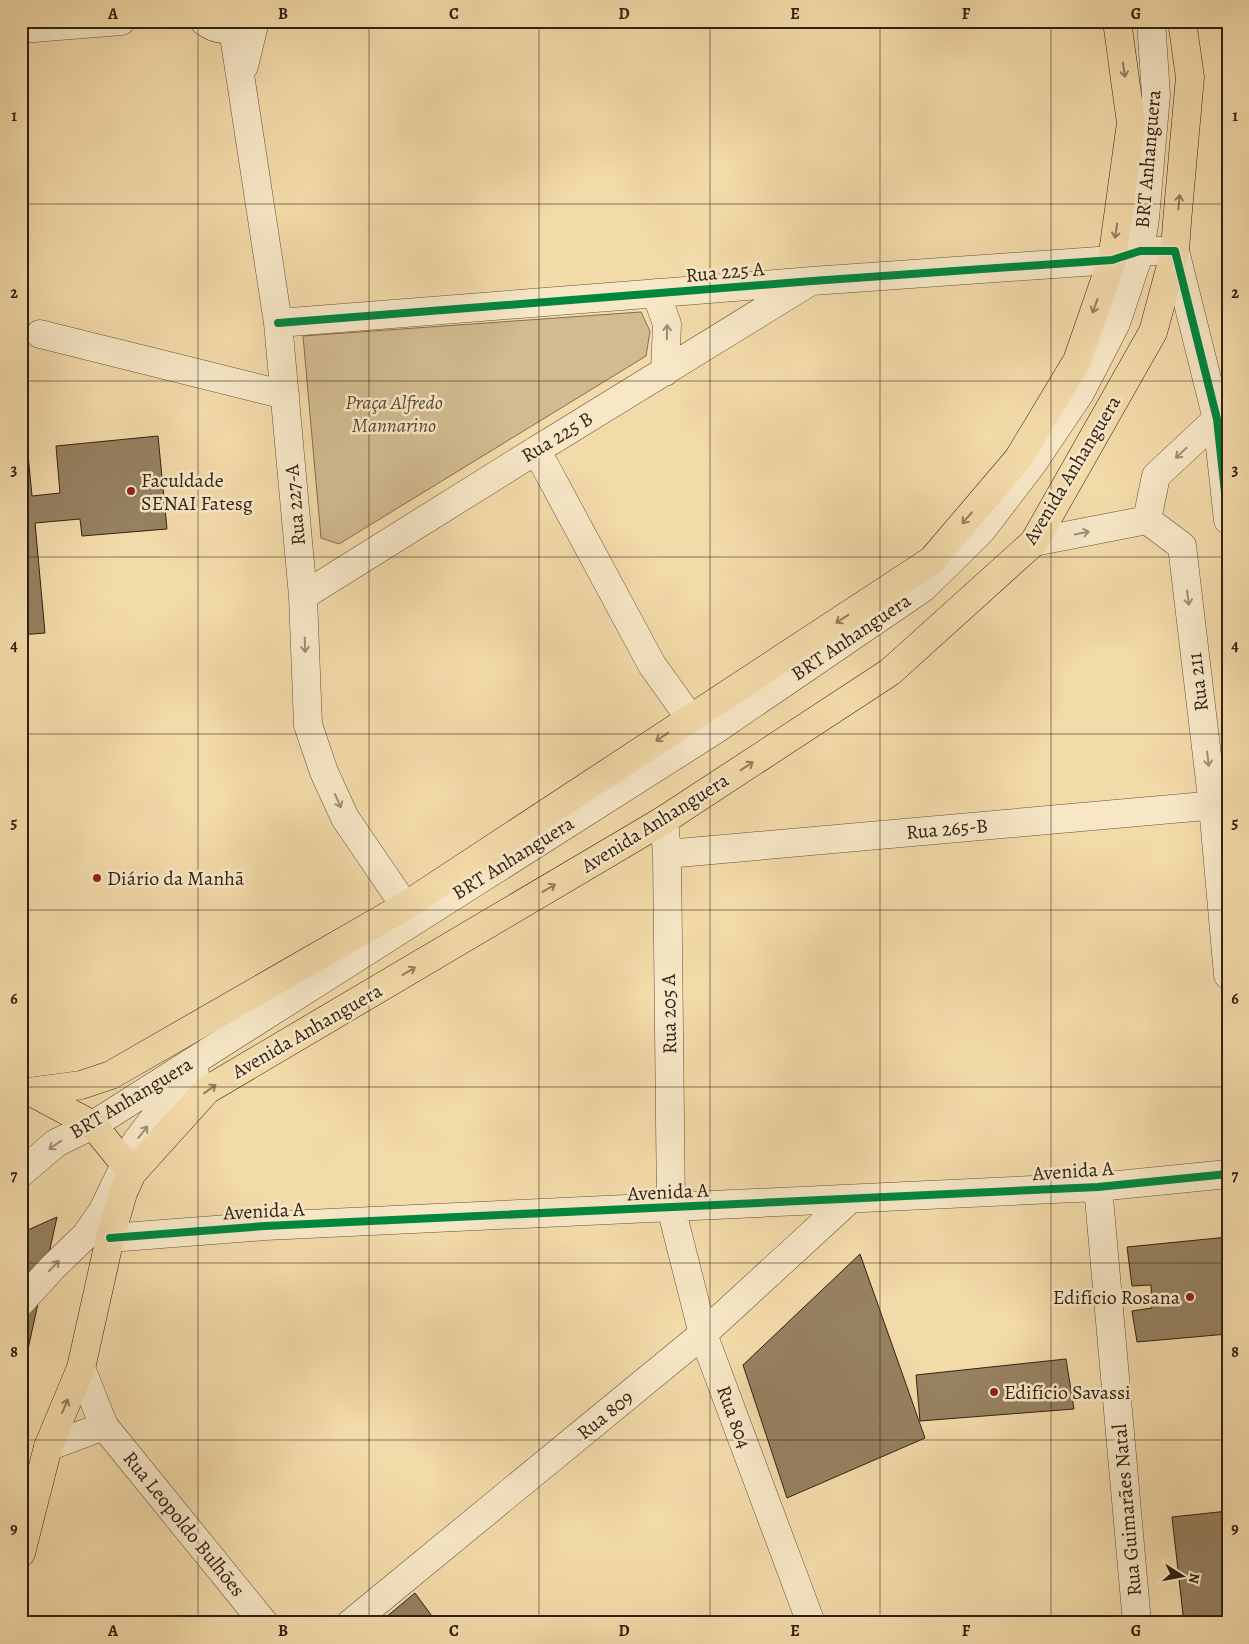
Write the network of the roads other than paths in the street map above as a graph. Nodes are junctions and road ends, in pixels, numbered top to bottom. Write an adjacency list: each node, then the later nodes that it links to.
1 (121, 21): 7 (street)
2 (204, 21): 6 (street)
3 (1117, 21): 10 (main road, one-way to 10)
4 (1151, 21): 9 (street, BRT Anhanguera)
5 (1182, 21): 8 (main road, Avenida Anhanguera, one-way to 5)
6 (247, 24): 13 (street, Rua 227-A)
7 (21, 29)
8 (1175, 250): 9 (street, Rua 225 A); 17 (street); 21 (main road, Avenida Anhanguera)
9 (1140, 251): 10 (street, Rua 225 A); 29 (street, BRT Anhanguera)
10 (1112, 260): 11 (street, Rua 225 A); 23 (main road, one-way to 23)
11 (812, 281): 12 (street, Rua 225 A); 15 (street, Rua 225 B)
12 (656, 294): 13 (street, Rua 225 A); 15 (street, one-way to 12)
13 (278, 323): 16 (street, Rua 227-A)
14 (40, 334): 16 (street)
15 (665, 372): 18 (street, Rua 225 B)
16 (284, 395): 22 (street, Rua 227-A)
17 (1222, 418): 19 (street, one-way to 19); 20 (street)
18 (534, 451): 22 (street, Rua 225 B); 23 (street)
19 (1147, 520): 21 (street, one-way to 19); 24 (street, Rua 211, one-way to 24)
20 (1228, 520)
21 (1034, 542): 25 (main road, Avenida Anhanguera, one-way to 21)
22 (304, 596): 27 (street, Rua 227-A, one-way to 27)
23 (690, 718): 27 (main road, one-way to 27)
24 (1220, 805): 26 (street, Rua 265-B); 28 (street, Rua 211)
25 (664, 820): 26 (street, Rua 205 A); 32 (main road, Avenida Anhanguera, one-way to 25)
26 (667, 854): 37 (street, Rua 205 A)
27 (405, 906): 30 (main road)
28 (1228, 976)
29 (244, 1028): 31 (street, BRT Anhanguera); 32 (street, BRT Anhanguera, one-way to 29)
30 (27, 1093): 31 (main road)
31 (93, 1126): 32 (main road); 33 (street, BRT Anhanguera, one-way to 33)
32 (128, 1168): 38 (main road, Avenida Anhanguera); 39 (street, BRT Anhanguera, one-way to 32)
33 (21, 1173)
34 (1228, 1174): 35 (street, Avenida A)
35 (1098, 1187): 36 (street, Avenida A); 48 (street, Rua Guimarães Natal)
36 (850, 1199): 37 (street, Avenida A); 40 (street, Rua 809)
37 (671, 1208): 38 (street, Avenida A); 40 (street, Rua 804)
38 (110, 1238): 41 (main road, Avenida Anhanguera)
39 (21, 1302)
40 (703, 1334): 46 (street, Rua 809); 47 (street, Rua 804)
41 (81, 1368): 42 (street, Rua Leopoldo Bulhões); 43 (main road, Avenida Anhanguera, one-way to 41)
42 (104, 1426): 43 (street); 45 (street, Rua Leopoldo Bulhões)
43 (48, 1447): 44 (main road, Avenida Anhanguera)
44 (21, 1552)
45 (264, 1623)
46 (351, 1623)
47 (811, 1623)
48 (1137, 1623)

